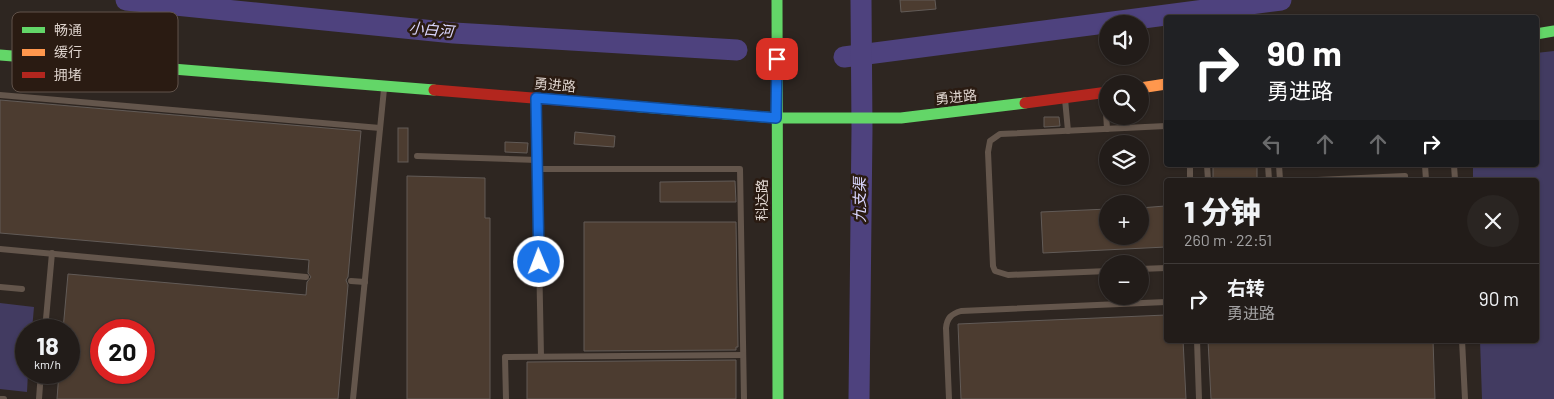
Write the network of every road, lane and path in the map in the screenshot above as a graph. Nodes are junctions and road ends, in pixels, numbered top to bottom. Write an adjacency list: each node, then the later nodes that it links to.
1 (777, 0): 12 (street, 科达路)
2 (1554, 31): 3 (street)
3 (1539, 34)
4 (178, 69): 6 (street, 勇进路)
5 (1164, 84): 7 (street)
6 (384, 86): 10 (street, 勇进路); 15 (lane)
7 (1149, 87)
8 (1099, 93): 11 (street, 勇进路)
9 (0, 96): 15 (lane)
10 (536, 98): 12 (street, 勇进路); 19 (lane)
11 (1065, 98): 12 (street, 勇进路); 17 (lane)
12 (776, 118): 46 (street, 科达路)
13 (1107, 125): 16 (lane)
14 (1164, 126): 16 (lane)
15 (380, 128): 30 (lane)
16 (1107, 129): 17 (lane)
17 (1068, 131): 27 (lane)
18 (417, 156): 19 (lane)
19 (537, 160): 20 (lane)
20 (537, 169): 37 (lane); 38 (lane)
21 (1377, 178): 22 (lane)
22 (1405, 178)
23 (0, 249): 24 (lane)
24 (52, 253): 28 (lane); 34 (lane)
25 (1164, 268): 26 (lane)
26 (1149, 269)
27 (1099, 271)
28 (306, 277)
29 (350, 281): 30 (lane)
30 (365, 282): 43 (lane)
31 (0, 287): 32 (lane)
32 (22, 289)
33 (1164, 302): 47 (lane)
34 (46, 319)
35 (1197, 343): 48 (lane)
36 (1462, 343): 49 (lane)
37 (743, 355): 38 (lane); 45 (lane)
38 (541, 356): 44 (lane)
39 (41, 384): 42 (lane)
40 (0, 399): 41 (lane)
41 (4, 399)
42 (39, 399)
43 (353, 399)
44 (506, 399)
45 (744, 399)
46 (778, 399)
47 (949, 399)
48 (1200, 399)
49 (1465, 399)

